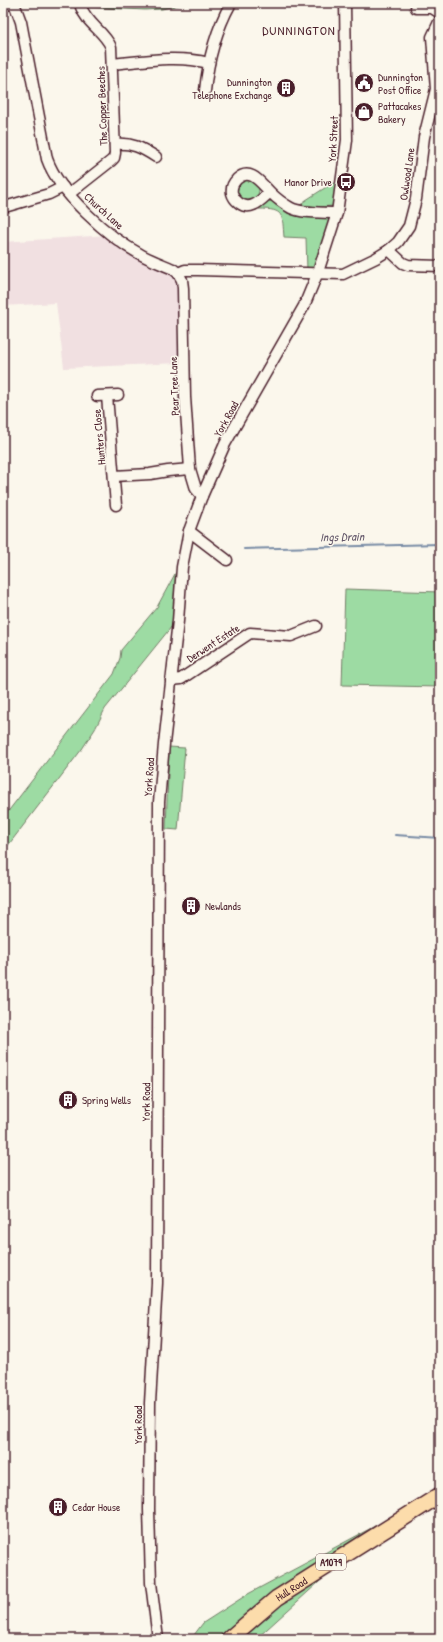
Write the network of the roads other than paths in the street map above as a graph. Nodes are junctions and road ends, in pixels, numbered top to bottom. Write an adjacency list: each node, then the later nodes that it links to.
1 (10, 3): 6 (street)
2 (14, 3): 15 (street, Church Lane)
3 (231, 3): 10 (street)
4 (345, 3): 18 (street, York Street)
5 (82, 7): 11 (street, The Copper Beeches)
6 (3, 8)
7 (416, 8): 8 (street)
8 (440, 13)
9 (440, 20): 19 (street, Owlwood Lane)
10 (208, 63): 11 (street); 12 (street)
11 (112, 64): 13 (street, The Copper Beeches)
12 (205, 92)
13 (115, 144): 14 (street); 15 (street, The Copper Beeches)
14 (156, 157)
15 (66, 191): 17 (street, The Copper Beeches); 22 (street, Church Lane)
16 (270, 192): 18 (street)
17 (3, 206)
18 (336, 213): 21 (street, York Street)
19 (389, 250): 20 (street); 21 (street, Owlwood Lane)
20 (440, 266)
21 (318, 272): 22 (street); 26 (street, York Road)
22 (178, 273): 24 (street, Pear Tree Lane)
23 (107, 396): 25 (street, Hunters Close)
24 (190, 469): 25 (street, Hunters Close); 26 (street, Pear Tree Lane)
25 (114, 476): 27 (street, Hunters Close)
26 (202, 496): 28 (street, York Road)
27 (116, 505)
28 (189, 531): 29 (street); 31 (street, York Road)
29 (227, 560)
30 (316, 626): 31 (street, Derwent Estate)
31 (171, 680): 33 (street, York Road)
32 (440, 1495): 34 (highway, Hull Road / A1079)
33 (158, 1639)
34 (229, 1639)

